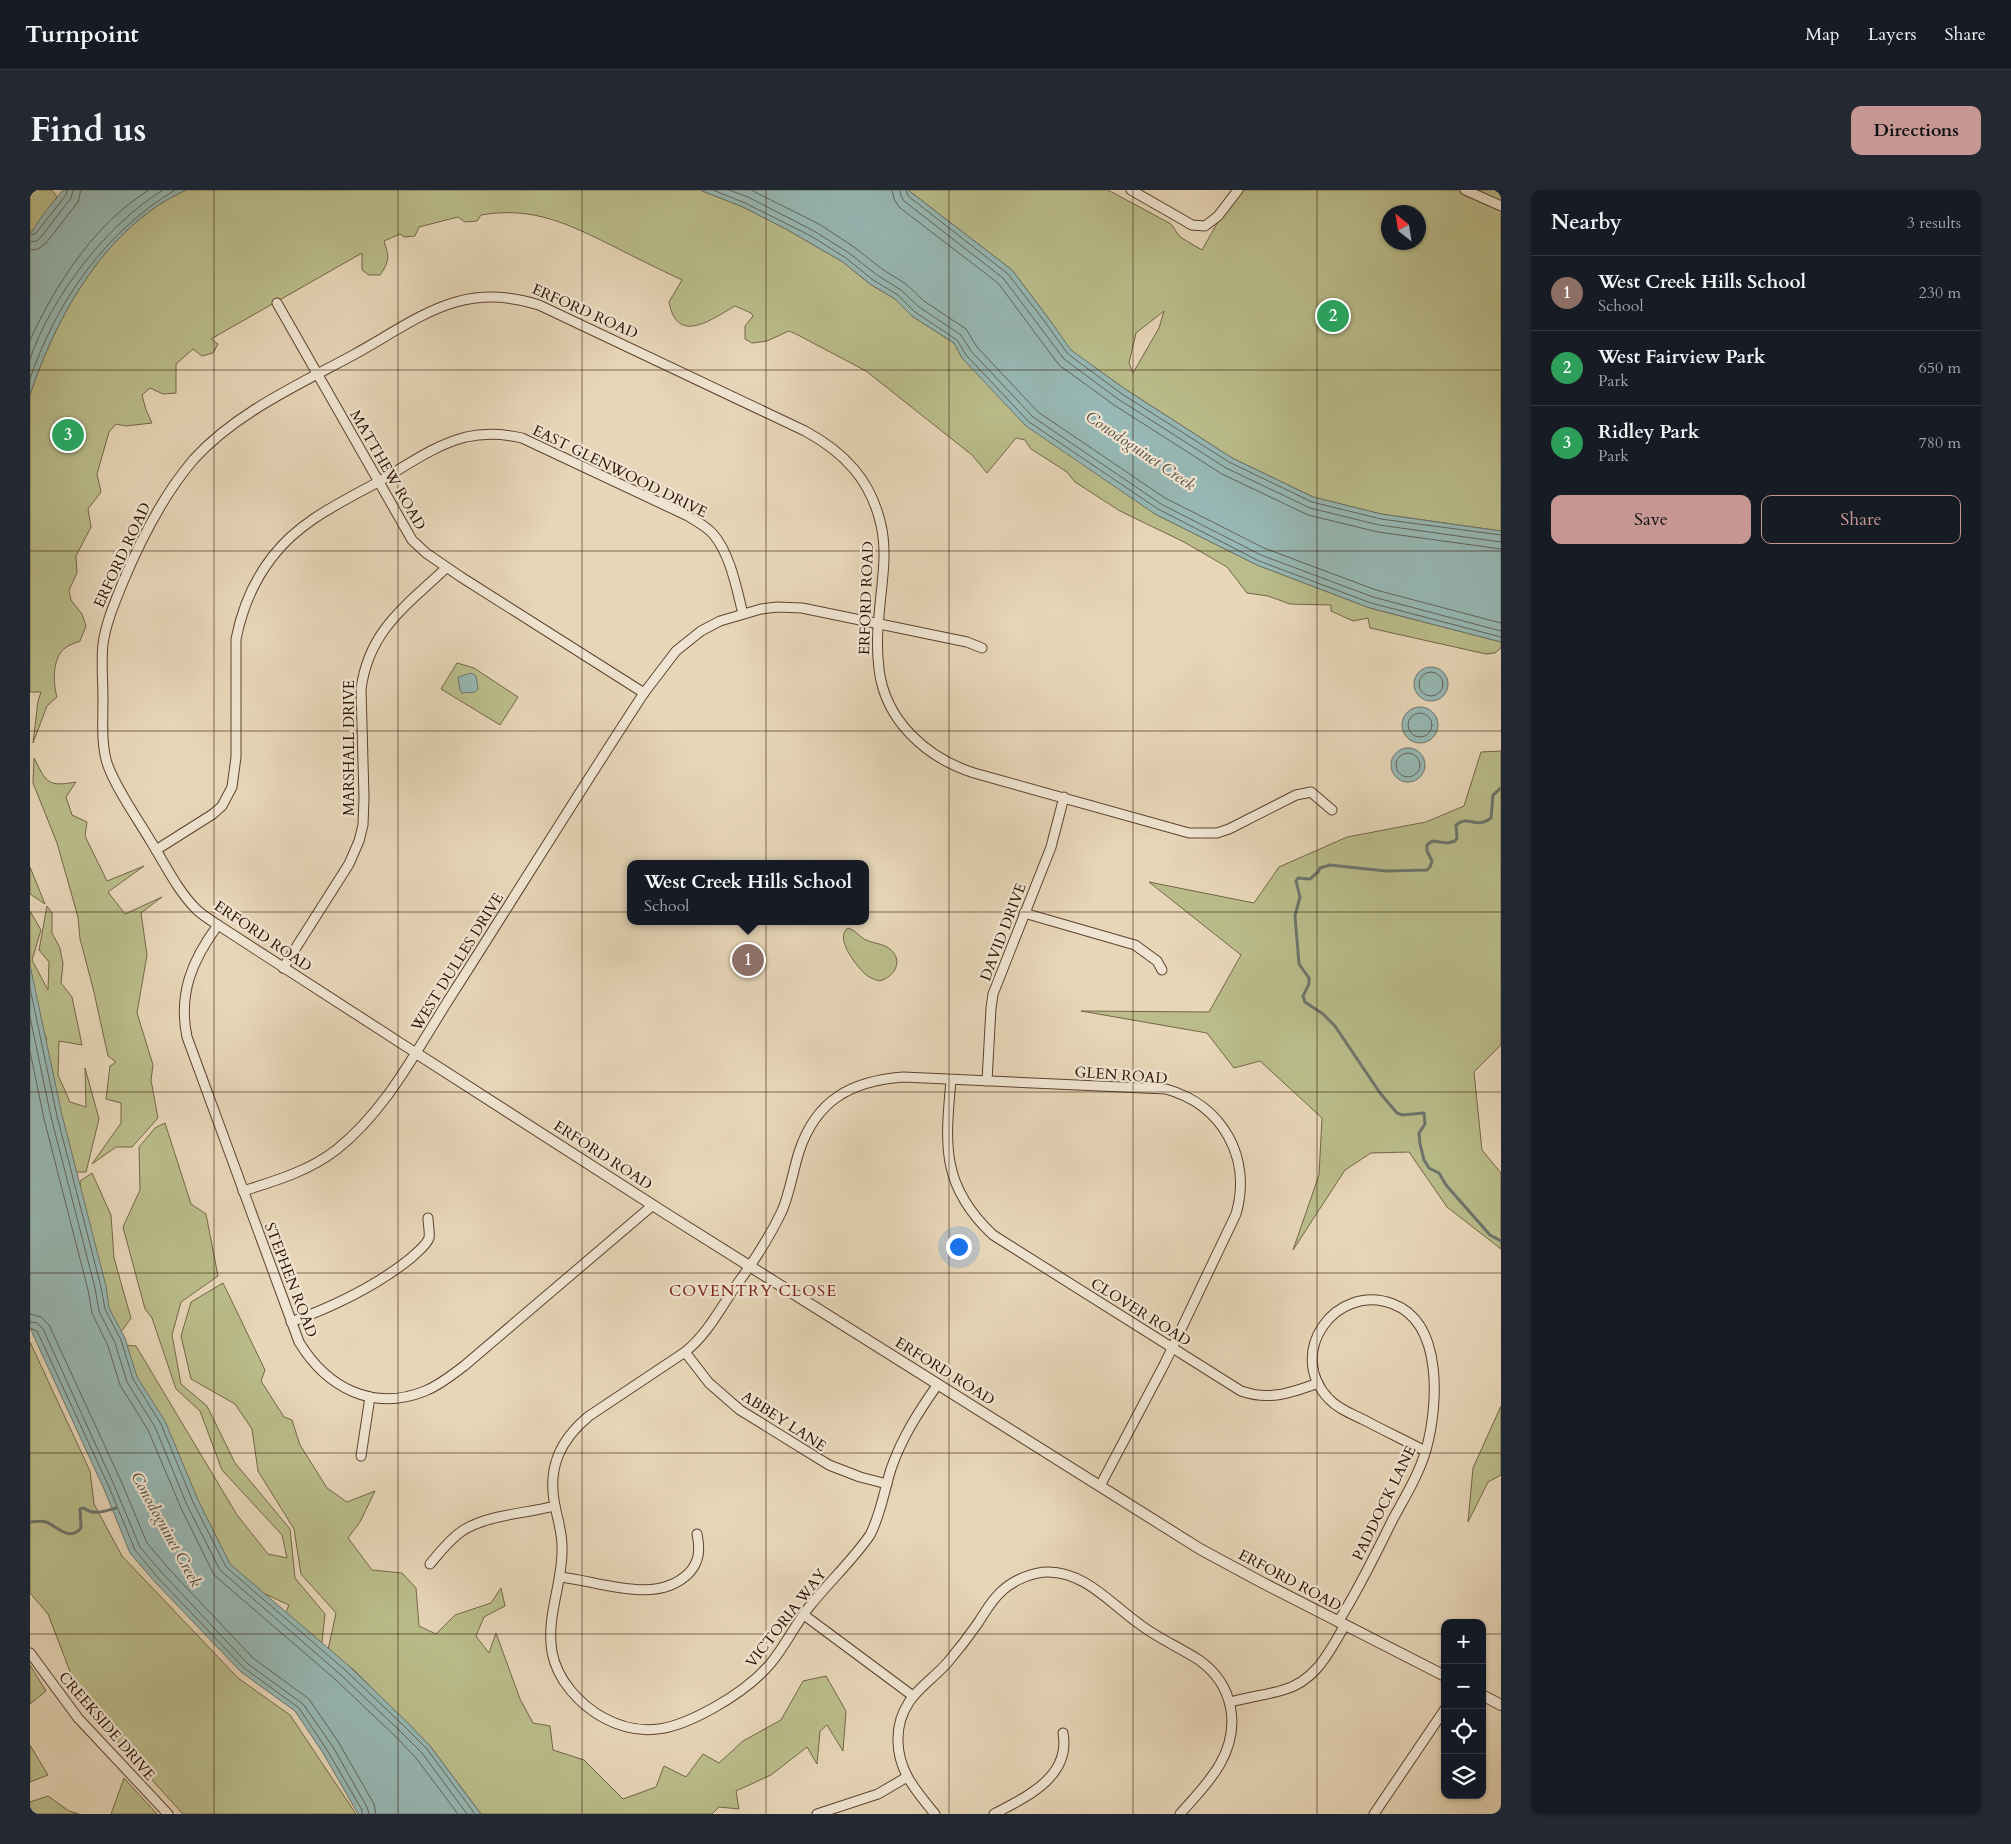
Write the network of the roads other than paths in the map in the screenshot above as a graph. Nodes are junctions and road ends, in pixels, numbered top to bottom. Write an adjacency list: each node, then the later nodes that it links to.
1 (1131, 190): 2 (street)
2 (1238, 190)
3 (1466, 190): 4 (street)
4 (1501, 206)
5 (277, 303): 6 (street, MATTHEW ROAD)
6 (317, 375): 7 (street, MATTHEW ROAD); 10 (street, ERFORD ROAD); 15 (street, ERFORD ROAD)
7 (377, 482): 8 (street, MATTHEW ROAD); 9 (street, EAST GLENWOOD DRIVE); 15 (street, EAST GLENWOOD DRIVE)
8 (446, 568): 12 (street, MATTHEW ROAD); 18 (street, MARSHALL DRIVE)
9 (743, 614): 10 (street, WEST DULLES DRIVE); 12 (street, WEST DULLES DRIVE)
10 (878, 624): 11 (street, WEST DULLES DRIVE); 13 (street, ERFORD ROAD)
11 (982, 648)
12 (644, 693): 20 (street, WEST DULLES DRIVE)
13 (1064, 797): 14 (street, ERFORD ROAD); 16 (street, DAVID DRIVE)
14 (1332, 810)
15 (156, 850): 17 (street, ERFORD ROAD)
16 (1024, 913): 19 (street); 22 (street, DAVID DRIVE)
17 (218, 926): 18 (street, ERFORD ROAD); 23 (street, STEPHEN ROAD)
18 (283, 968): 20 (street, ERFORD ROAD)
19 (1162, 970)
20 (416, 1052): 23 (street, WEST DULLES DRIVE); 24 (street, ERFORD ROAD)
21 (951, 1080): 22 (street, GLEN ROAD); 26 (street, GLEN ROAD); 28 (street, CLOVER ROAD)
22 (987, 1082): 28 (street, GLEN ROAD)
23 (243, 1191): 27 (street, STEPHEN ROAD)
24 (653, 1205): 26 (street, ERFORD ROAD); 32 (street, STEPHEN ROAD)
25 (428, 1218): 27 (street)
26 (750, 1266): 29 (street, VICTORIA WAY); 31 (street, ERFORD ROAD)
27 (291, 1322): 32 (street, STEPHEN ROAD)
28 (1172, 1348): 30 (street, CLOVER ROAD); 36 (street, GLEN ROAD)
29 (685, 1352): 35 (street, ABBEY LANE); 37 (street, VICTORIA WAY)
30 (1318, 1383): 33 (street); 33 (street, PADDOCK LANE)
31 (938, 1384): 35 (street, VICTORIA WAY); 36 (street, ERFORD ROAD)
32 (370, 1397): 34 (street)
33 (1426, 1451): 42 (street, PADDOCK LANE)
34 (362, 1456)
35 (887, 1484): 41 (street, VICTORIA WAY)
36 (1100, 1486): 42 (street, ERFORD ROAD)
37 (555, 1506): 39 (street); 40 (street, VICTORIA WAY)
38 (697, 1534): 40 (street)
39 (430, 1564)
40 (560, 1577): 41 (street, VICTORIA WAY)
41 (804, 1615): 45 (street)
42 (1341, 1624): 44 (street, ERFORD ROAD); 47 (street, PADDOCK LANE)
43 (30, 1653): 52 (street, CREEKSIDE DRIVE)
44 (1441, 1674)
45 (913, 1696): 47 (street); 51 (street)
46 (1486, 1697): 48 (street)
47 (1230, 1702): 56 (street)
48 (1501, 1705)
49 (1441, 1715): 57 (street)
50 (1063, 1733): 55 (street)
51 (907, 1777): 53 (street); 54 (street)
52 (168, 1814)
53 (817, 1814)
54 (935, 1814)
55 (994, 1814)
56 (1180, 1814)
57 (1374, 1814)

